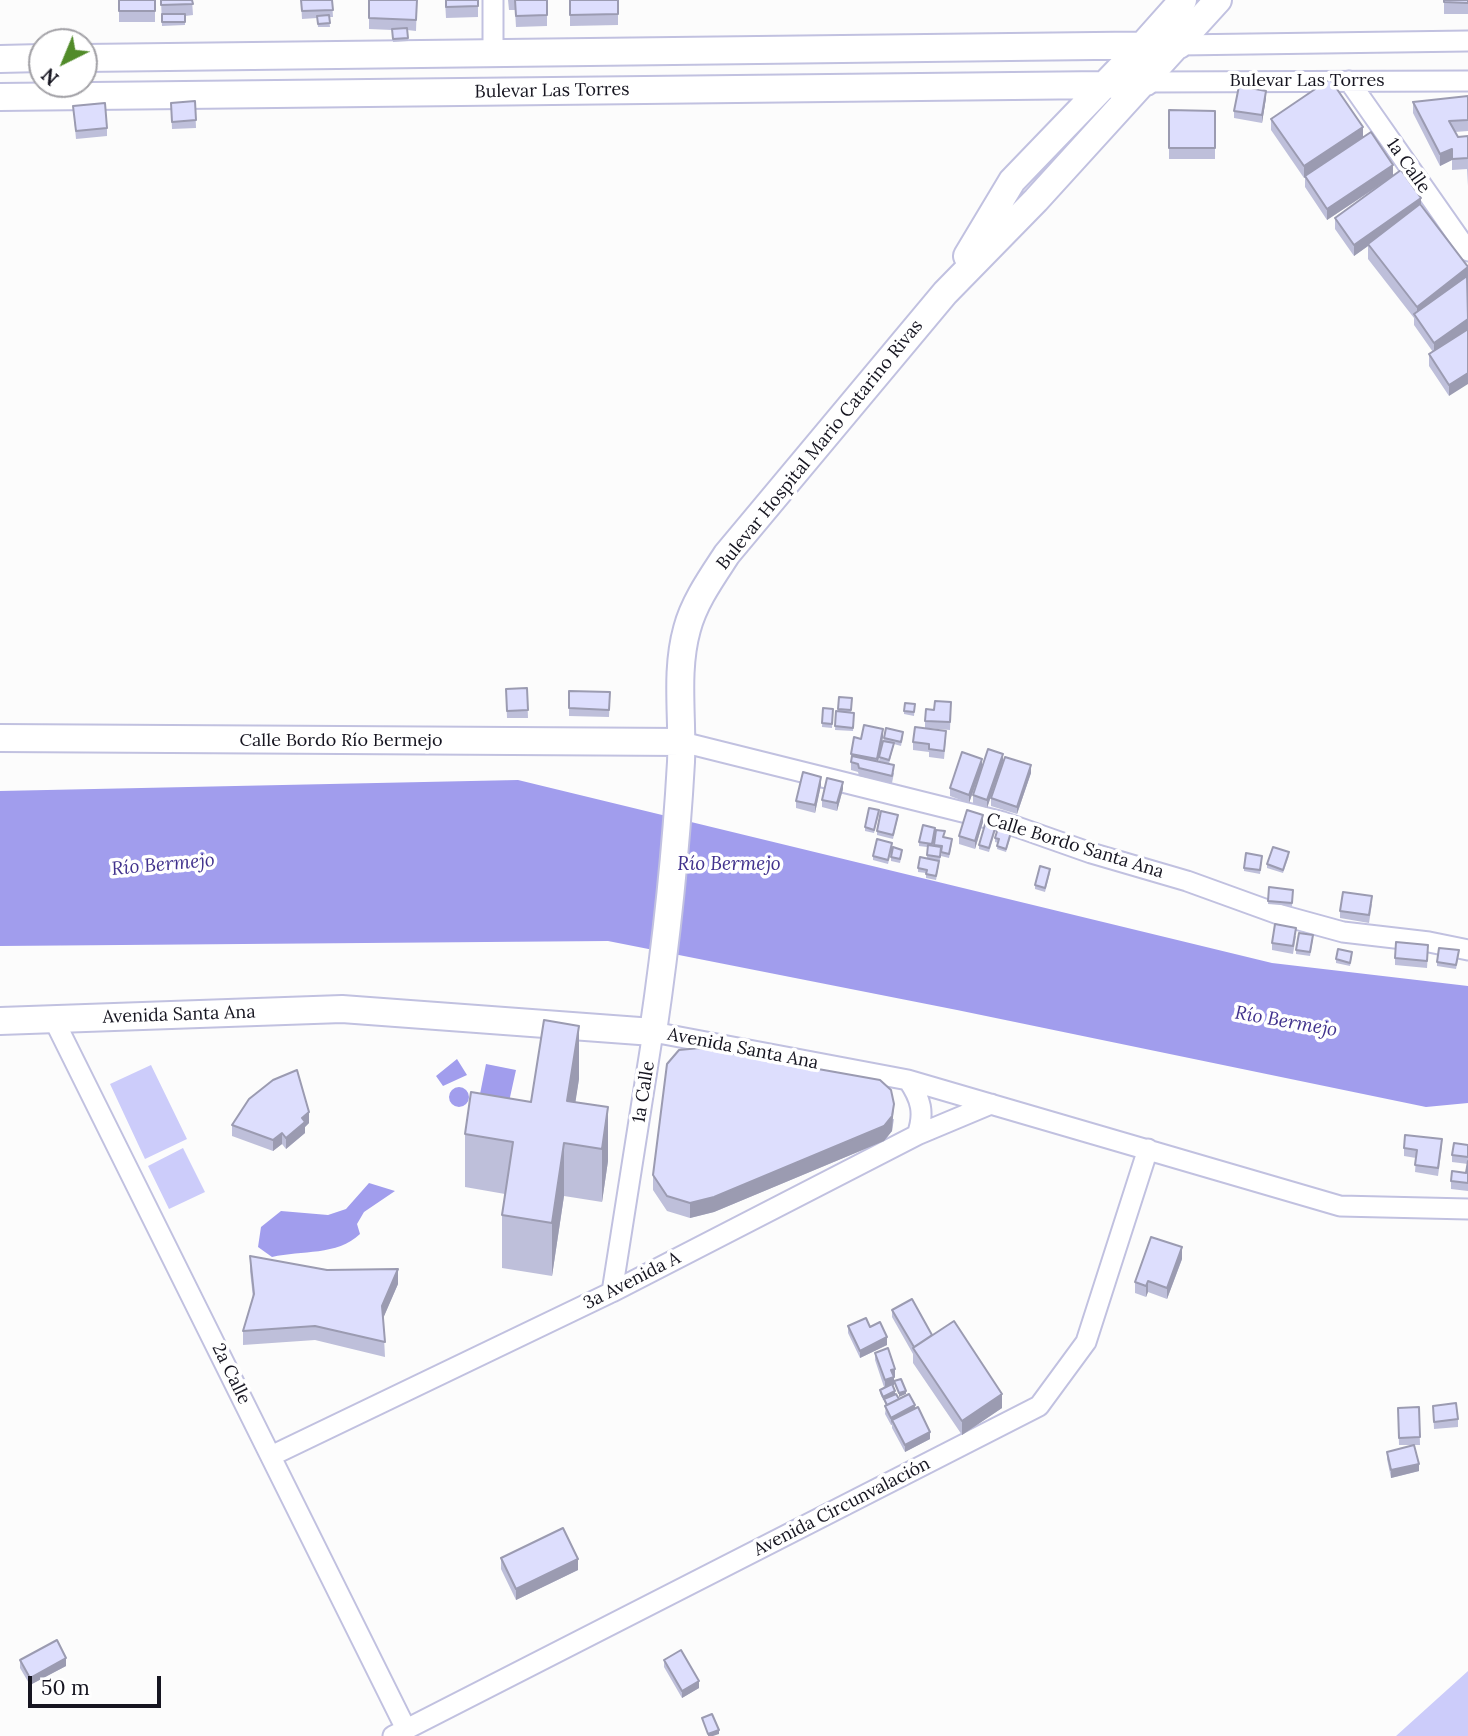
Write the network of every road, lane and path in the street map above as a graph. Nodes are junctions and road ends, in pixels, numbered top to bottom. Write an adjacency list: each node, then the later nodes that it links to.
1 (493, 0): 7 (street)
2 (1183, 0): 5 (main road, Bulevar Hospital Mario Catarino Rivas)
3 (1218, 0): 6 (main road, Bulevar Hospital Mario Catarino Rivas)
4 (1468, 41): 6 (street, Bulevar Las Torres)
5 (1143, 45): 6 (main road); 7 (main road); 14 (main road, Bulevar Hospital Mario Catarino Rivas)
6 (1179, 45): 13 (main road, Bulevar Hospital Mario Catarino Rivas)
7 (493, 54): 9 (main road)
8 (28, 58): 10 (main road)
9 (98, 58)
10 (0, 59)
11 (1349, 81): 12 (street, Bulevar Las Torres); 13 (street, Bulevar Las Torres); 16 (street, 1a Calle)
12 (1468, 81)
13 (1146, 82): 14 (main road, Bulevar Las Torres); 17 (main road, Bulevar Hospital Mario Catarino Rivas)
14 (1105, 85): 15 (main road, Bulevar Las Torres); 17 (main road, Bulevar Hospital Mario Catarino Rivas)
15 (0, 97)
16 (1468, 251)
17 (945, 293): 19 (main road, Bulevar Hospital Mario Catarino Rivas)
18 (0, 738): 19 (main road, Calle Bordo Río Bermejo)
19 (682, 742): 20 (main road, Bulevar Hospital Mario Catarino Rivas); 21 (street, Calle Bordo Santa Ana)
20 (677, 807): 24 (main road, 1a Calle)
21 (1468, 950)
22 (54, 1020): 23 (main road, Avenida Santa Ana); 24 (main road, Avenida Santa Ana); 31 (street, 2a Calle)
23 (0, 1021)
24 (653, 1032): 25 (street, Avenida Santa Ana); 30 (street, 1a Calle)
25 (908, 1080): 26 (street, Avenida Santa Ana); 27 (street)
26 (991, 1104): 27 (street, 3a Avenida A); 28 (street, Avenida Santa Ana)
27 (917, 1135): 30 (street, 3a Avenida A)
28 (1148, 1149): 29 (street, Avenida Santa Ana); 32 (street, Avenida Circunvalación)
29 (1468, 1209)
30 (612, 1292): 31 (street, 3a Avenida A)
31 (271, 1456): 32 (street, 2a Calle)
32 (399, 1733)

